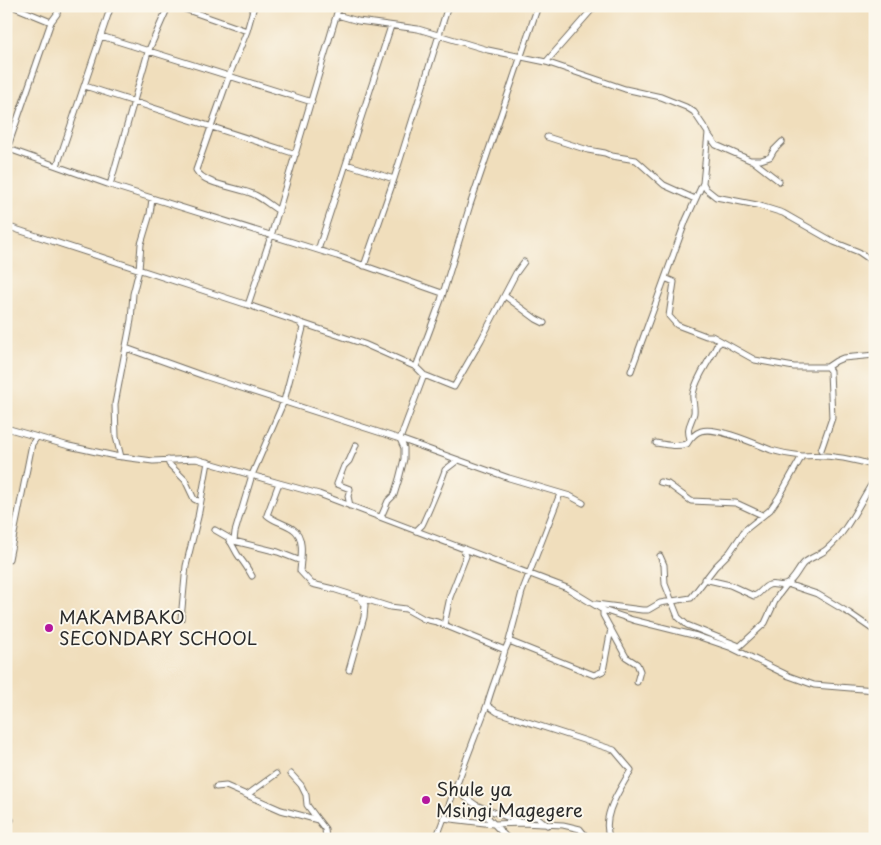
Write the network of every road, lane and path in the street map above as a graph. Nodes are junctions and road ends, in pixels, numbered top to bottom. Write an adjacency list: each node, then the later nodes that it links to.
1 (12, 6): 12 (street)
2 (59, 6): 12 (street)
3 (111, 6): 16 (street)
4 (170, 6): 17 (street)
5 (176, 6): 14 (street)
6 (254, 6): 14 (street)
7 (339, 6): 11 (street)
8 (448, 6): 15 (street)
9 (595, 6): 19 (street)
10 (537, 7): 18 (street)
11 (337, 15): 13 (street); 23 (street)
12 (50, 22): 28 (street)
13 (392, 26): 15 (street); 31 (street)
14 (247, 31): 20 (street)
15 (440, 35): 18 (street); 33 (street)
16 (101, 36): 17 (street); 21 (street)
17 (148, 52): 20 (street); 22 (street)
18 (520, 56): 19 (street); 48 (street)
19 (546, 62): 25 (street)
20 (230, 76): 23 (street); 24 (street)
21 (84, 86): 22 (street); 32 (street)
22 (134, 102): 24 (street); 36 (street)
23 (312, 102): 29 (street)
24 (211, 127): 29 (street); 39 (street)
25 (708, 134): 30 (street); 35 (street)
26 (547, 137): 38 (street)
27 (782, 142): 30 (street)
28 (7, 148): 32 (street)
29 (296, 154): 39 (street)
30 (750, 160): 34 (street)
31 (346, 164): 33 (street); 42 (street)
32 (57, 166): 36 (street)
33 (394, 180): 45 (street)
34 (779, 181)
35 (703, 184): 38 (street); 44 (street)
36 (110, 185): 37 (street)
37 (152, 199): 41 (street); 46 (street)
38 (695, 199): 47 (street)
39 (279, 211): 41 (street)
40 (6, 226): 46 (street)
41 (271, 236): 42 (street); 50 (street)
42 (318, 250): 45 (street)
43 (524, 262): 49 (street)
44 (875, 263)
45 (364, 266): 48 (street)
46 (139, 270): 50 (street); 54 (street)
47 (665, 278): 53 (street); 58 (street)
48 (442, 293): 56 (street)
49 (505, 296): 52 (street); 59 (street)
50 (248, 305): 51 (street)
51 (298, 321): 56 (street); 60 (street)
52 (544, 322)
53 (721, 342): 57 (street); 64 (street)
54 (126, 348): 60 (street); 69 (street)
55 (875, 355): 57 (street)
56 (416, 367): 59 (street)
57 (827, 367): 67 (street)
58 (631, 371)
59 (424, 375): 63 (street)
60 (284, 401): 63 (street); 74 (street)
61 (6, 428): 62 (street)
62 (37, 437): 69 (street); 90 (street)
63 (400, 439): 71 (street); 83 (street)
64 (690, 439): 65 (street); 68 (street)
65 (656, 443)
66 (356, 445): 81 (street)
67 (821, 450)
68 (802, 456): 73 (street); 82 (street)
69 (121, 457): 70 (street)
70 (168, 460): 72 (street); 79 (street)
71 (458, 460): 78 (street); 85 (street)
72 (208, 462): 74 (street); 79 (street)
73 (875, 466)
74 (252, 475): 77 (street); 87 (street)
75 (875, 479): 95 (street)
76 (660, 482): 82 (street)
77 (279, 483): 81 (street); 91 (street)
78 (560, 494): 80 (street); 92 (street)
79 (200, 502): 100 (street)
80 (584, 503)
81 (350, 506): 83 (street)
82 (762, 515): 94 (street)
83 (380, 517): 85 (street)
84 (215, 530): 86 (street)
85 (416, 531): 88 (street)
86 (227, 538): 87 (street); 93 (street)
87 (234, 541): 91 (street)
88 (463, 548): 92 (street); 101 (street)
89 (660, 556): 97 (street)
90 (6, 561)
91 (301, 562): 96 (street)
92 (529, 574): 98 (street); 104 (street)
93 (252, 576)
94 (704, 579): 95 (street); 97 (street)
95 (787, 584): 103 (street); 105 (street)
96 (359, 597): 101 (street); 108 (street)
97 (673, 601): 98 (street); 105 (street)
98 (593, 604): 99 (street)
99 (603, 610): 102 (street); 106 (street)
100 (180, 619)
101 (444, 625): 107 (street)
102 (611, 629): 104 (street); 109 (street)
103 (875, 631)
104 (509, 641): 107 (street)
105 (740, 646): 106 (street)
106 (732, 648): 110 (street)
107 (505, 650): 111 (street)
108 (349, 670)
109 (637, 682)
110 (875, 690)
111 (487, 705): 115 (street); 122 (street)
112 (276, 774): 116 (street)
113 (291, 774): 119 (street)
114 (216, 787): 116 (street)
115 (455, 790): 117 (street); 118 (street)
116 (248, 795): 119 (street)
117 (476, 805): 120 (street); 121 (street)
118 (443, 818): 120 (street); 124 (street)
119 (318, 820): 123 (street)
120 (493, 824): 121 (street); 125 (street)
121 (522, 824): 126 (street)
122 (606, 830): 127 (street); 128 (street)
123 (326, 839)
124 (436, 839)
125 (508, 839)
126 (588, 839)
127 (604, 839)
128 (610, 839)

